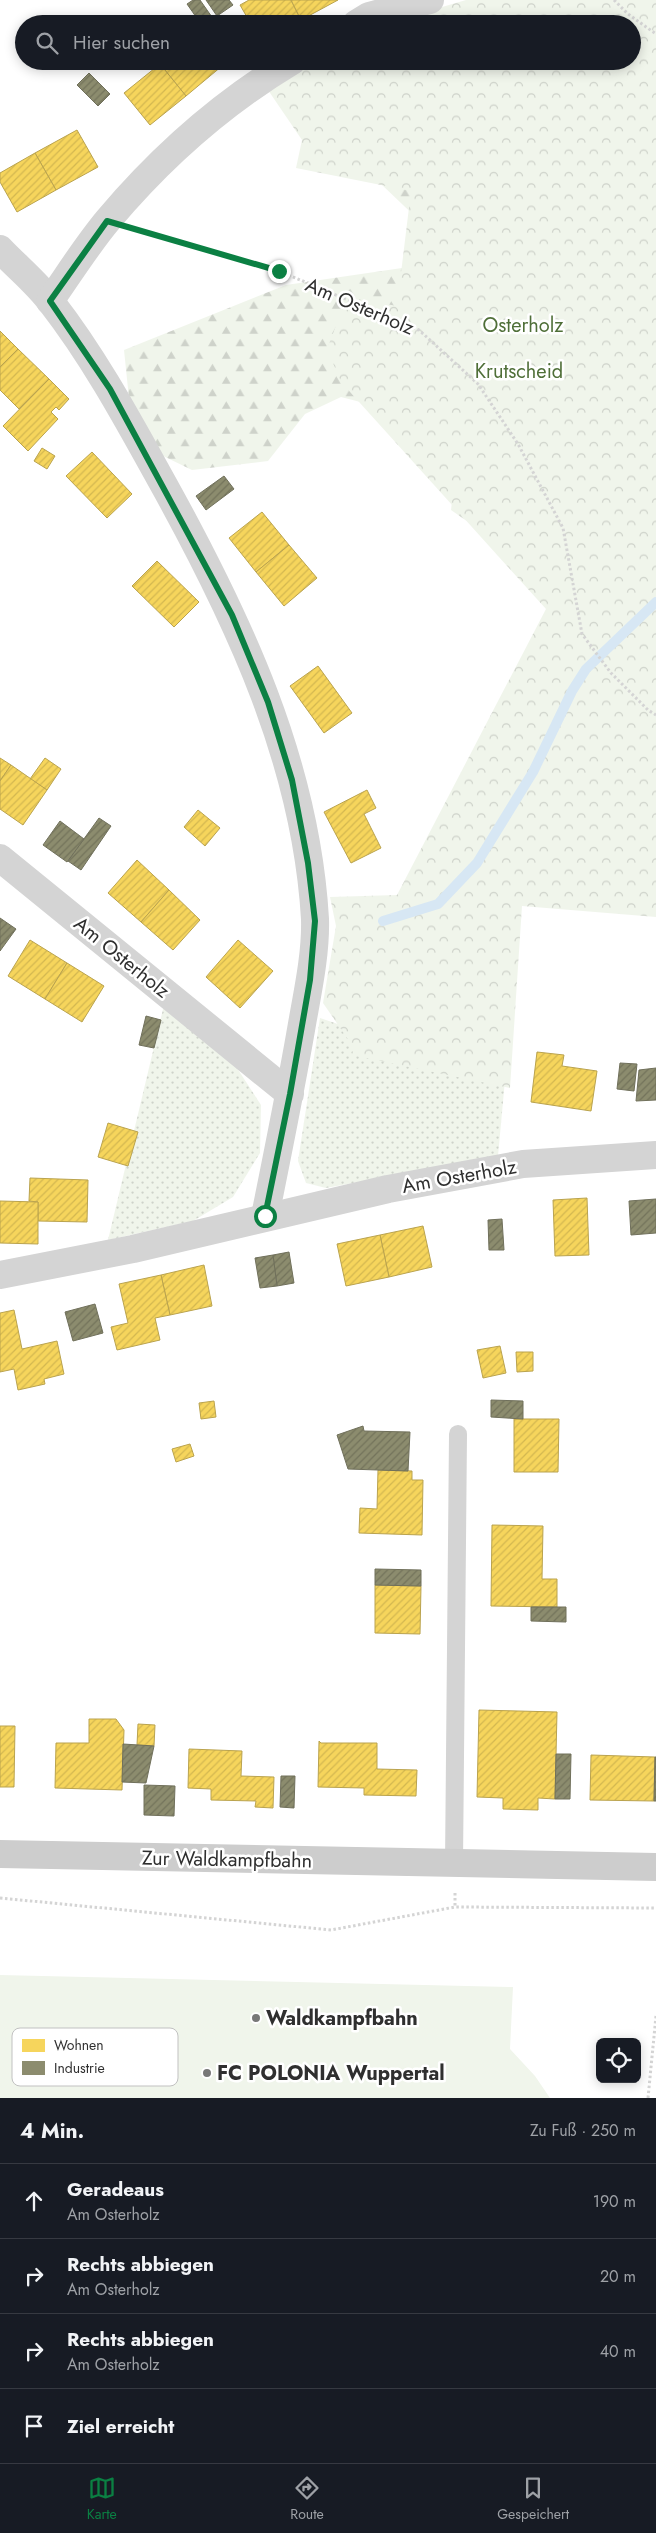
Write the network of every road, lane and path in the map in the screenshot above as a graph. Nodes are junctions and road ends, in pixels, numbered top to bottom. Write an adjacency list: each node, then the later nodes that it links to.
1 (430, 0): 3 (street)
2 (614, 0): 4 (path)
3 (373, 15)
4 (629, 15)
5 (641, 23): 6 (path)
6 (656, 34)
7 (277, 70): 8 (street)
8 (107, 221): 10 (street); 11 (path, Am Osterholz)
9 (0, 249): 10 (street)
10 (50, 301): 13 (street)
11 (656, 715)
12 (0, 858): 13 (street, Am Osterholz)
13 (290, 1094): 15 (street)
14 (656, 1155): 15 (street, Am Osterholz)
15 (265, 1216): 16 (street, Am Osterholz)
16 (0, 1275)
17 (458, 1434): 19 (lane)
18 (0, 1854): 19 (main road, Zur Waldkampfbahn)
19 (454, 1864): 20 (main road, Zur Waldkampfbahn)
20 (656, 1867)
21 (0, 1898): 22 (path)
22 (656, 1908)
23 (656, 2016): 24 (path)
24 (648, 2098)

